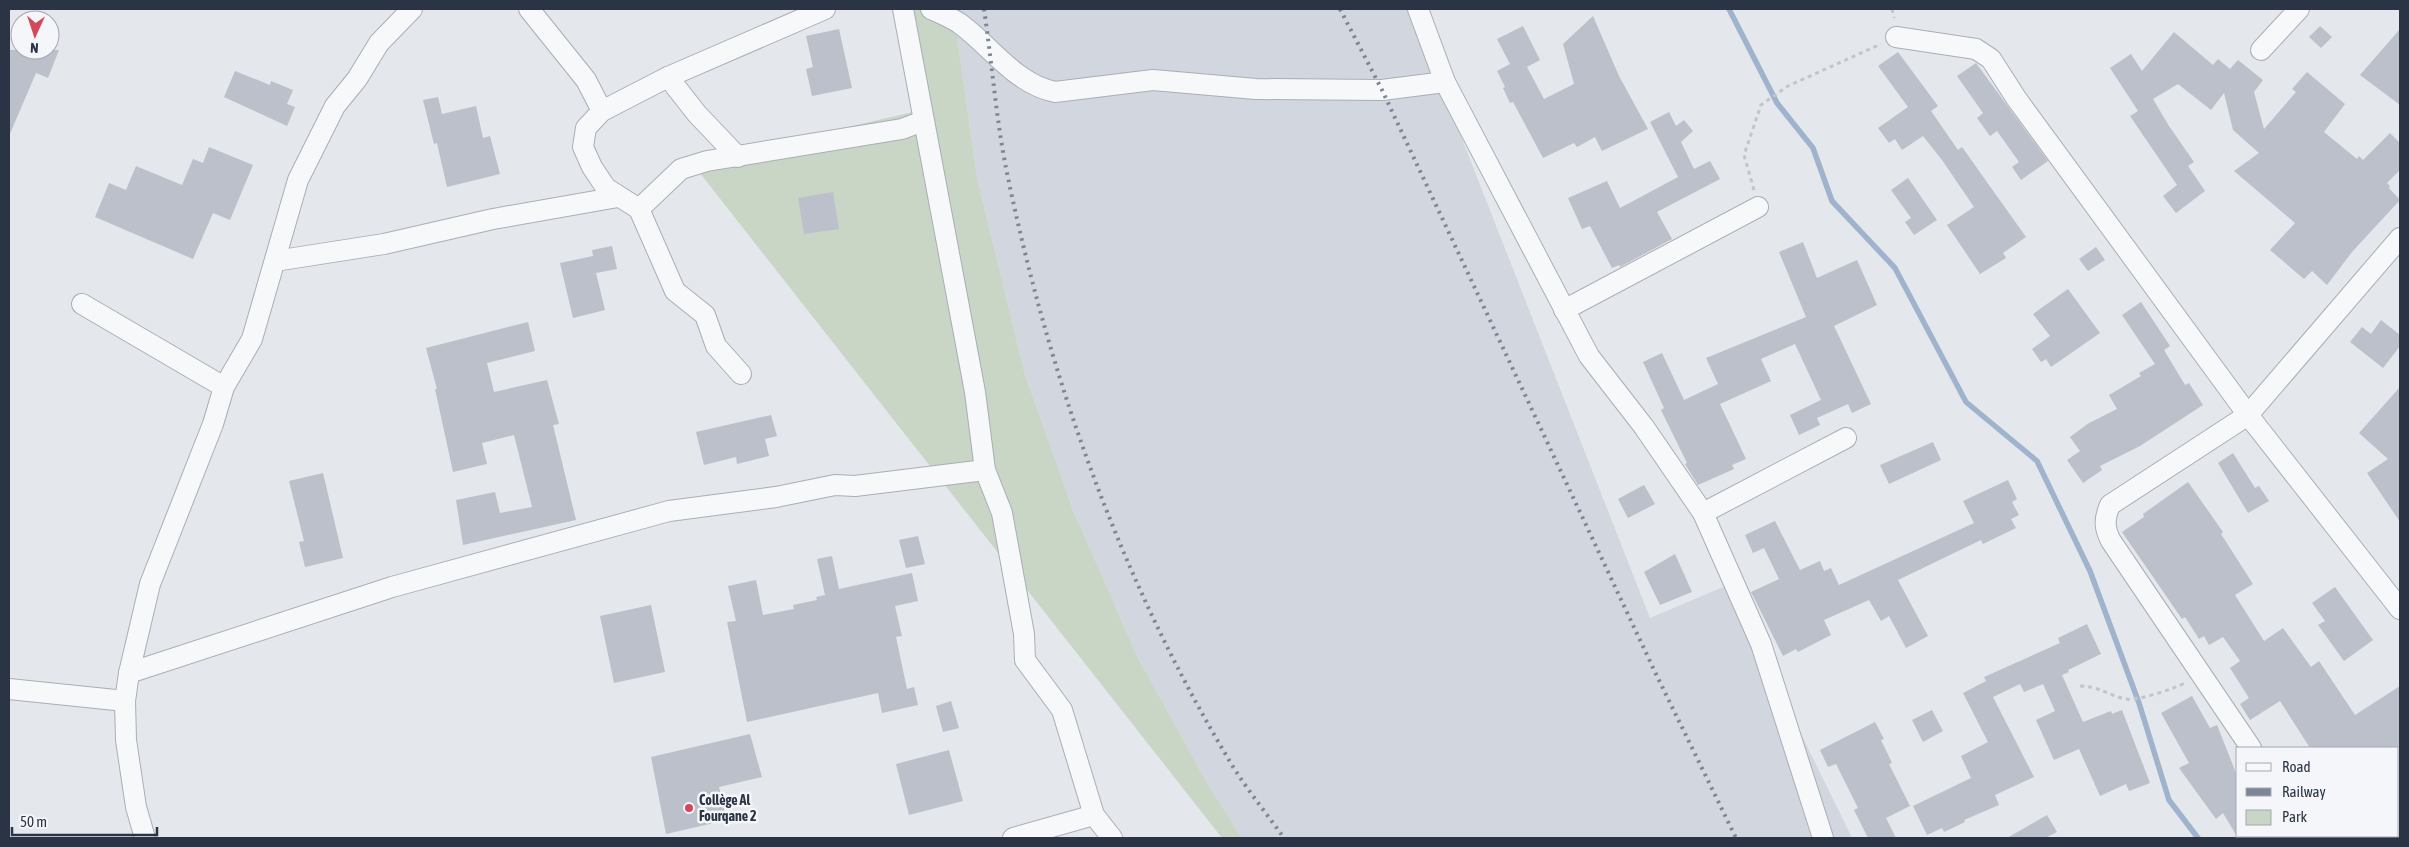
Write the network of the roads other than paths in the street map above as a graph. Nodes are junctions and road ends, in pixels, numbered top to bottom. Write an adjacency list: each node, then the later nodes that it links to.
1 (412, 9): 19 (street)
2 (529, 9): 12 (street)
3 (824, 9): 10 (street)
4 (903, 9): 13 (street)
5 (931, 9): 11 (street)
6 (1418, 9): 11 (street)
7 (2299, 9): 9 (street)
8 (1896, 37): 24 (street)
9 (2261, 50)
10 (668, 77): 12 (street); 14 (street)
11 (1445, 82): 21 (street)
12 (602, 111): 15 (street)
13 (923, 121): 14 (street); 26 (street)
14 (738, 157): 17 (street)
15 (618, 197): 17 (street); 19 (street)
16 (1758, 207): 21 (street)
17 (638, 209): 22 (street)
18 (2400, 238): 24 (street)
19 (275, 261): 23 (street)
20 (82, 304): 23 (street)
21 (1564, 310): 27 (street)
22 (741, 374)
23 (224, 386): 29 (street)
24 (2248, 415): 28 (street); 32 (street)
25 (1846, 438): 27 (street)
26 (985, 470): 29 (street); 33 (street)
27 (1703, 513): 37 (street)
28 (2400, 609)
29 (129, 673): 31 (street)
30 (9, 689): 31 (street)
31 (125, 701): 34 (street)
32 (2250, 747)
33 (1094, 815): 35 (street); 36 (street)
34 (145, 838)
35 (1013, 838)
36 (1112, 838)
37 (1822, 838)

